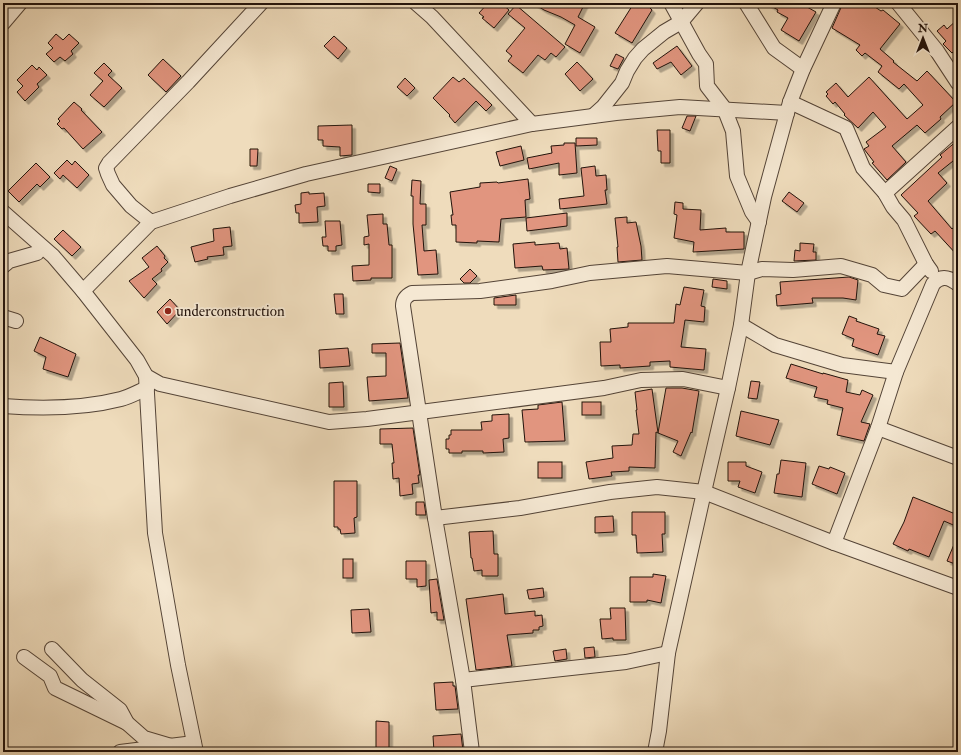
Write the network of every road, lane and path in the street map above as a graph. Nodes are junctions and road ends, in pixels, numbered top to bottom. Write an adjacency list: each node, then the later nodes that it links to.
1 (261, 3): 20 (street)
2 (416, 3): 16 (street)
3 (671, 3): 9 (street)
4 (697, 3): 9 (street)
5 (746, 3): 11 (street)
6 (834, 3): 11 (street)
7 (898, 3): 12 (street)
8 (12, 10): 10 (street)
9 (681, 22): 13 (street); 15 (street)
10 (3, 23)
11 (802, 69): 14 (street)
12 (958, 83)
13 (724, 108): 14 (street); 15 (street); 21 (street)
14 (788, 108): 18 (street); 21 (street)
15 (593, 116): 16 (street)
16 (532, 124): 20 (street)
17 (958, 127): 18 (street)
18 (885, 193): 23 (street)
19 (3, 212): 28 (street)
20 (151, 222): 28 (street)
21 (759, 222): 25 (street)
22 (36, 254): 24 (street)
23 (926, 264): 25 (street); 26 (street)
24 (3, 266)
25 (748, 273): 29 (street); 34 (street)
26 (938, 279): 27 (street); 30 (street)
27 (958, 284)
28 (83, 291): 31 (street)
29 (741, 325): 30 (street); 32 (street)
30 (896, 372): 35 (street)
31 (146, 382): 33 (street); 34 (street); 47 (street)
32 (728, 388): 34 (street); 37 (street)
33 (3, 406)
34 (419, 412): 38 (street)
35 (878, 428): 36 (street); 39 (street)
36 (958, 458)
37 (704, 492): 38 (street); 39 (street); 42 (street)
38 (435, 518): 44 (street)
39 (834, 543): 40 (street)
40 (958, 588)
41 (52, 649): 45 (street)
42 (668, 653): 44 (street); 50 (street)
43 (24, 657): 45 (street)
44 (463, 680): 49 (street)
45 (127, 723): 46 (street)
46 (171, 746): 47 (street); 48 (street)
47 (195, 748)
48 (120, 752)
49 (472, 752)
50 (655, 752)

